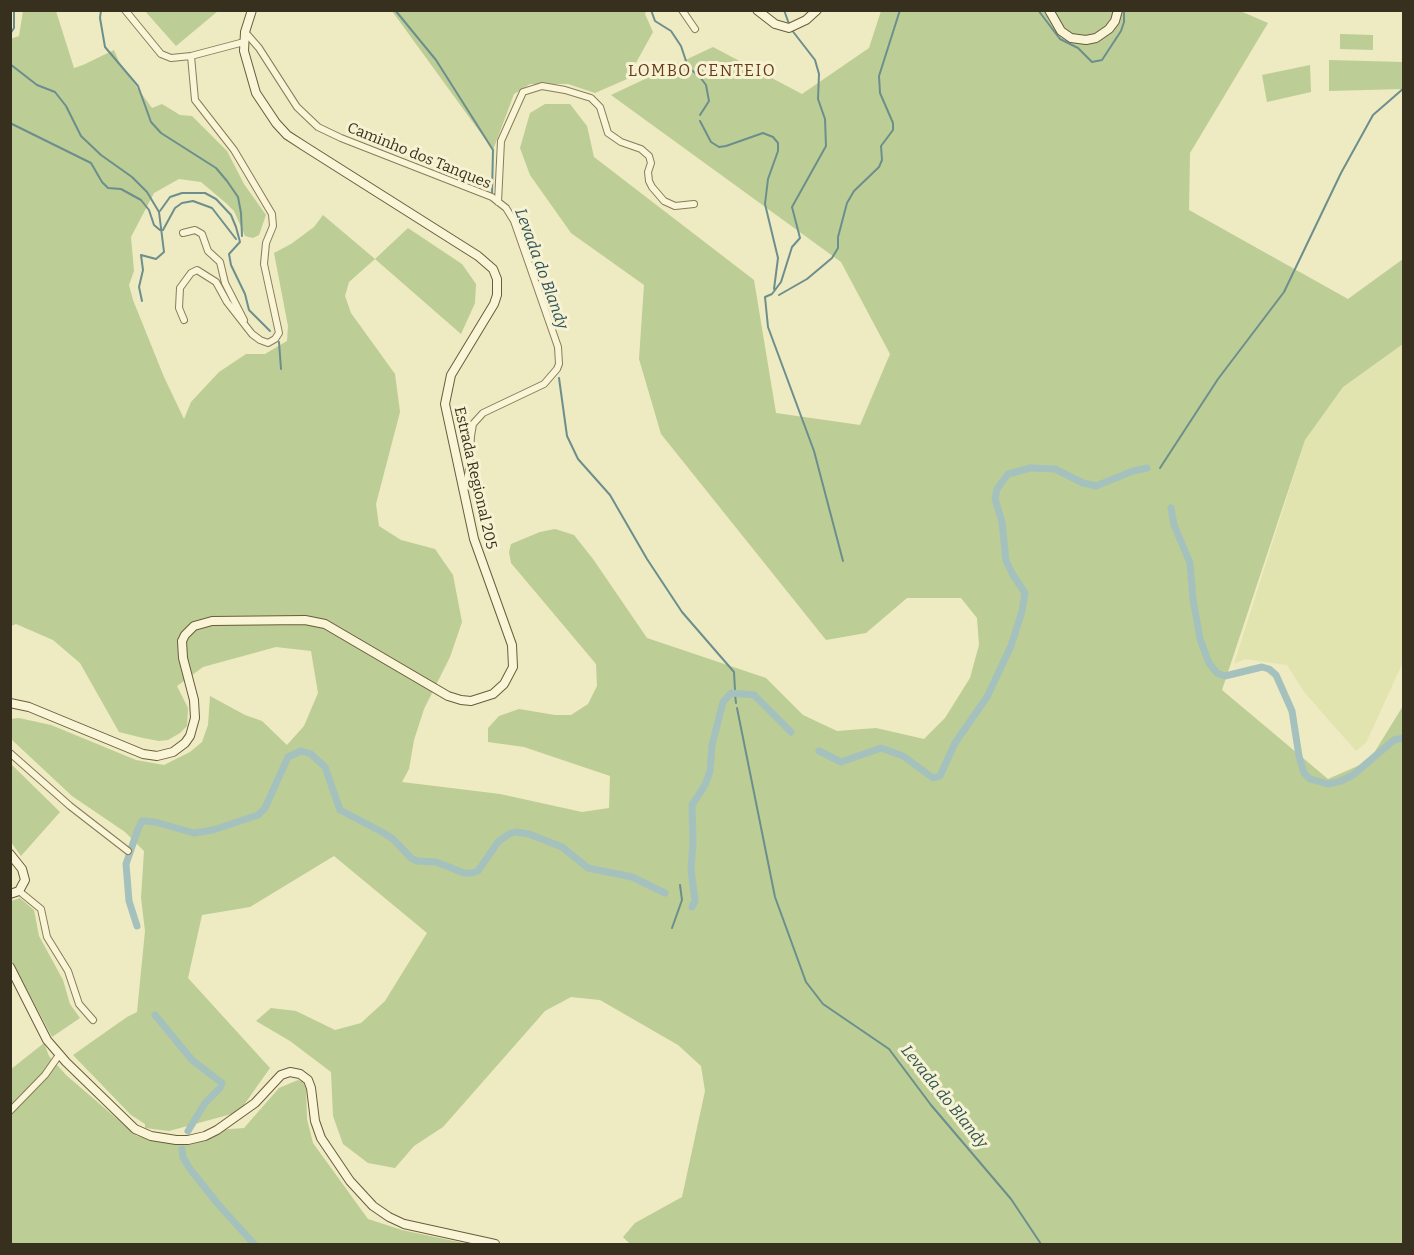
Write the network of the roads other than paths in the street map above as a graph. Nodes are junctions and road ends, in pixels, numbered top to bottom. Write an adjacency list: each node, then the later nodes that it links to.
1 (125, 10): 11 (street)
2 (252, 10): 9 (main road, Estrada Regional 205)
3 (682, 10): 8 (street)
4 (757, 10): 5 (main road)
5 (817, 10)
6 (1049, 10): 7 (main road)
7 (1118, 10)
8 (695, 29)
9 (245, 32): 10 (main road, Estrada Regional 205); 12 (street, Caminho dos Tanques)
10 (244, 42): 11 (street); 17 (main road, Estrada Regional 205)
11 (191, 56): 16 (street)
12 (498, 201): 13 (street); 17 (street, Caminho dos Tanques)
13 (694, 204)
14 (183, 233): 16 (street)
15 (184, 320): 16 (street)
16 (244, 324)
17 (462, 490): 18 (main road, Estrada Regional 205)
18 (10, 703)
19 (10, 753): 20 (street)
20 (129, 850)
21 (10, 854): 22 (main road)
22 (15, 892): 24 (street)
23 (10, 967): 25 (main road)
24 (93, 1020)
25 (59, 1055): 26 (street); 27 (main road)
26 (10, 1111)
27 (495, 1245)

